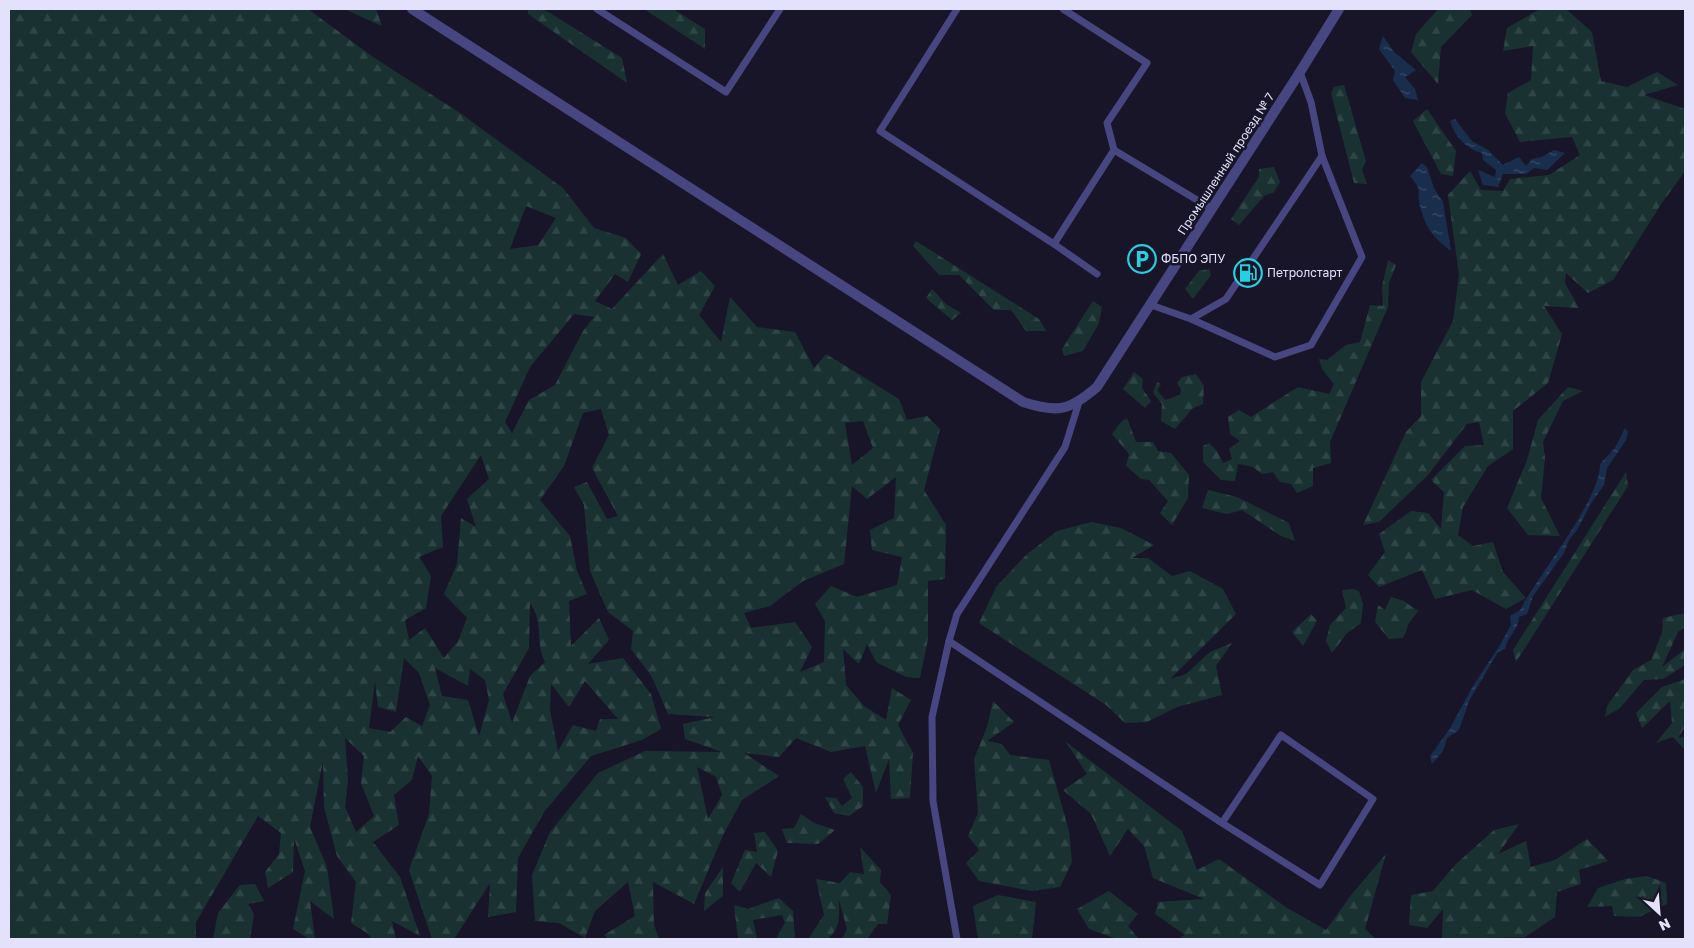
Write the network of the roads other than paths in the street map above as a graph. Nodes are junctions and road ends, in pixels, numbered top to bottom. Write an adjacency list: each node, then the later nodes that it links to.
1 (412, 9): 15 (street)
2 (597, 9): 3 (lane)
3 (780, 9)
4 (957, 9): 11 (lane)
5 (1063, 9): 8 (lane)
6 (1336, 10): 7 (street, Промышленный проезд № 7)
7 (1300, 72): 9 (lane); 10 (street, Промышленный проезд № 7)
8 (1114, 150): 10 (lane); 11 (lane)
9 (1322, 156): 14 (lane); 14 (lane)
10 (1212, 209): 13 (street, Промышленный проезд № 7)
11 (1054, 244): 12 (lane)
12 (1097, 274)
13 (1151, 305): 14 (lane); 15 (street, Промышленный проезд № 7)
14 (1191, 320)
15 (1079, 402): 16 (lane)
16 (948, 640): 17 (lane); 18 (lane)
17 (1222, 823): 17 (lane)
18 (957, 939)

